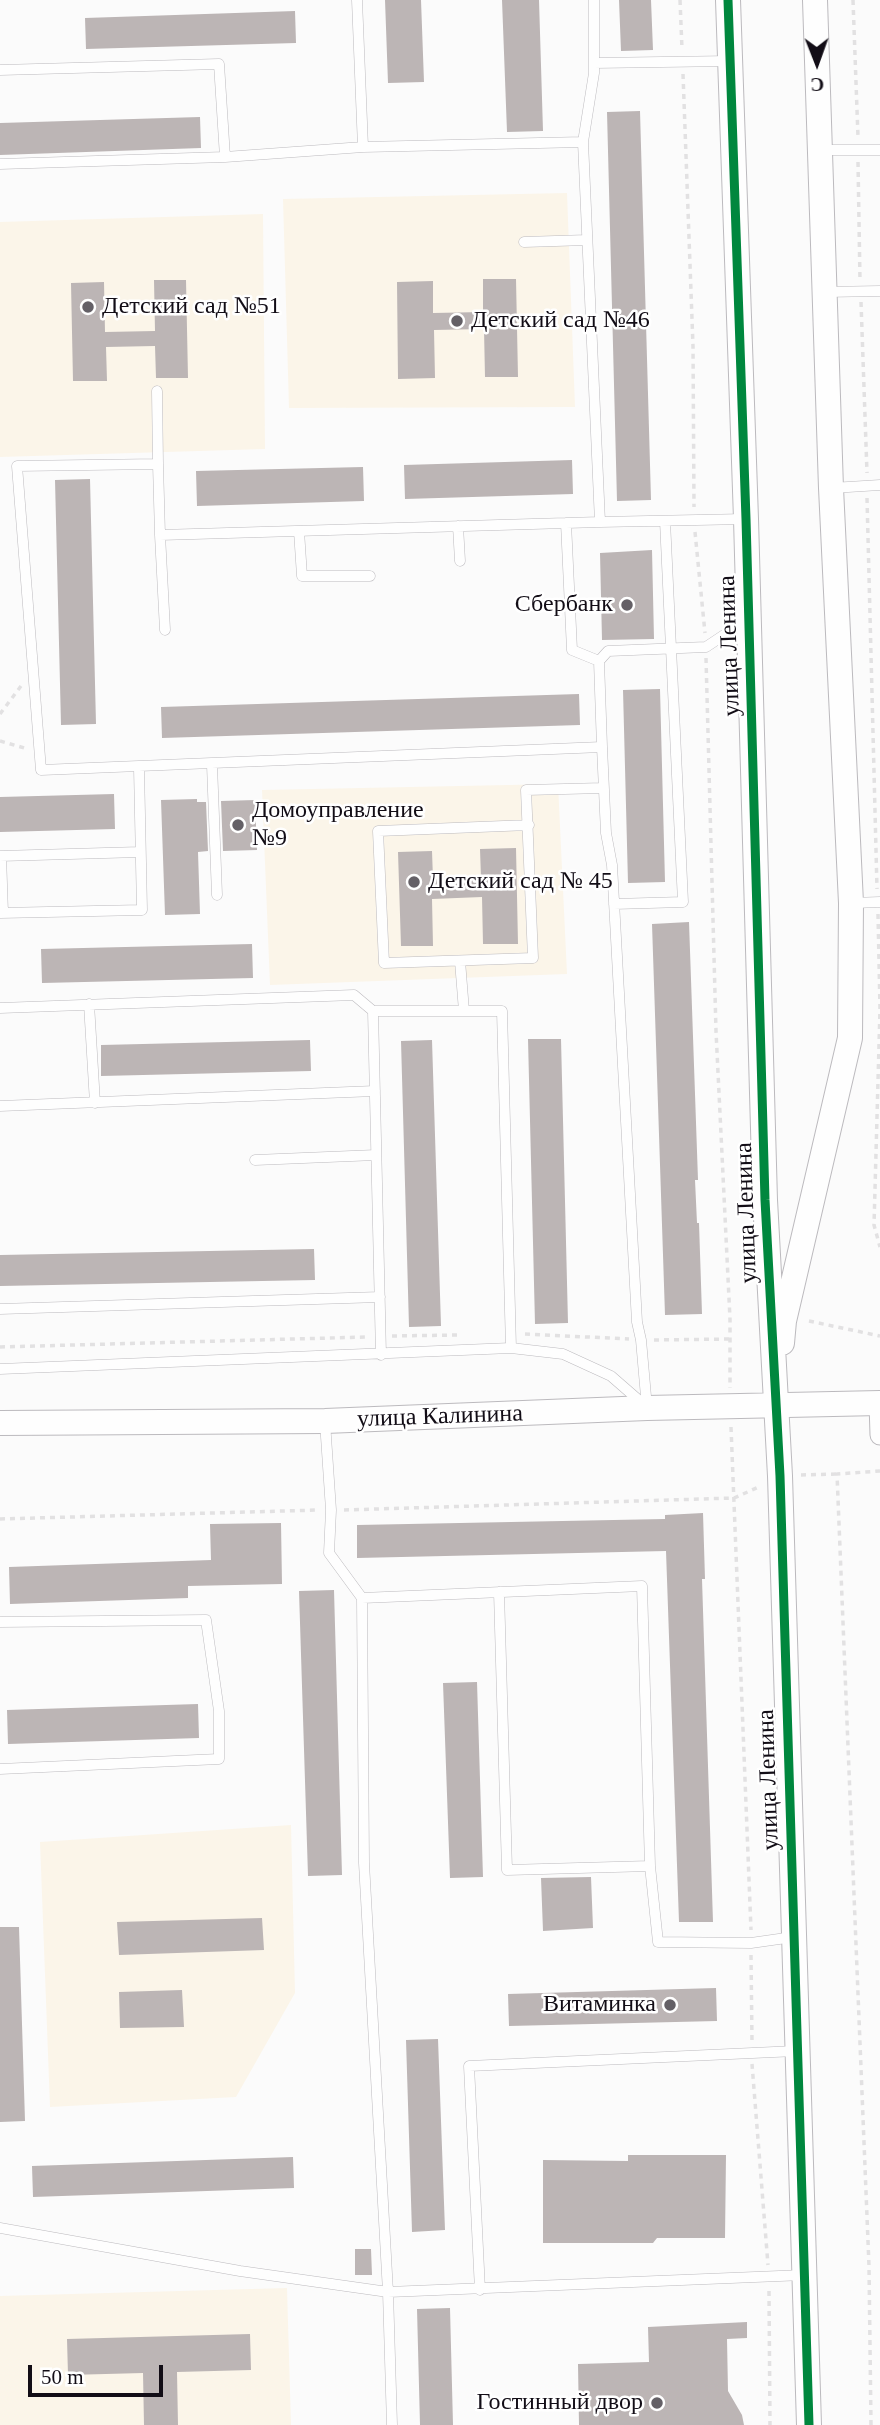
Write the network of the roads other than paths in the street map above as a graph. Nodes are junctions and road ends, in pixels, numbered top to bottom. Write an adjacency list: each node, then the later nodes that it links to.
1 (357, 0): 9 (lane)
2 (594, 0): 6 (lane)
3 (728, 0): 5 (street, улица Ленина)
4 (815, 0): 10 (street, улица Ленина)
5 (730, 61): 6 (lane); 22 (street, улица Ленина)
6 (594, 63): 8 (lane)
7 (0, 70): 12 (lane)
8 (583, 142): 9 (lane); 14 (lane)
9 (363, 147): 12 (lane)
10 (819, 150): 11 (lane); 17 (street, улица Ленина)
11 (880, 150)
12 (225, 157): 13 (lane)
13 (0, 163)
14 (587, 240): 15 (lane); 24 (lane)
15 (524, 242)
16 (880, 291): 17 (lane)
17 (825, 292): 21 (street, улица Ленина)
18 (157, 391): 19 (lane)
19 (158, 464): 28 (lane); 37 (lane)
20 (880, 485): 21 (lane)
21 (831, 488): 44 (street, улица Ленина)
22 (746, 519): 23 (lane); 31 (street, улица Ленина)
23 (665, 521): 24 (lane); 33 (lane)
24 (600, 522): 25 (lane)
25 (566, 523): 26 (lane); 34 (lane)
26 (458, 526): 27 (lane); 29 (lane)
27 (299, 531): 28 (lane); 30 (lane)
28 (160, 535): 32 (lane)
29 (460, 561)
30 (370, 576)
31 (748, 619): 33 (lane); 63 (street, улица Ленина)
32 (165, 630)
33 (671, 648): 34 (lane); 45 (lane)
34 (598, 661): 35 (lane)
35 (602, 747): 36 (lane); 38 (lane)
36 (212, 765): 37 (lane); 42 (lane)
37 (139, 768): 40 (lane)
38 (603, 788): 39 (lane); 45 (lane)
39 (529, 825): 47 (lane); 47 (lane)
40 (141, 852): 41 (lane); 46 (lane)
41 (0, 856): 46 (lane)
42 (217, 895)
43 (879, 902): 44 (lane)
44 (851, 903): 63 (street, улица Ленина)
45 (614, 904): 64 (lane)
46 (1, 913)
47 (460, 961): 51 (lane)
48 (89, 1004): 49 (lane); 50 (lane); 53 (lane)
49 (0, 1008)
50 (373, 1011): 51 (lane); 52 (lane)
51 (464, 1011): 59 (lane)
52 (375, 1091): 53 (lane); 55 (lane)
53 (95, 1103): 54 (lane)
54 (0, 1106)
55 (376, 1155): 56 (lane); 57 (lane)
56 (255, 1160)
57 (380, 1297): 58 (lane); 60 (lane)
58 (0, 1309)
59 (511, 1348): 60 (lane); 64 (lane)
60 (381, 1354): 61 (lane)
61 (0, 1368)
62 (880, 1404): 63 (street, улица Калинина); 67 (street)
63 (776, 1406): 64 (street, улица Калинина); 73 (street, улица Ленина)
64 (647, 1408): 65 (street, улица Калинина)
65 (325, 1421): 66 (street, улица Калинина); 69 (lane)
66 (0, 1423)
67 (880, 1435)
68 (499, 1592): 69 (lane); 72 (lane); 72 (lane)
69 (362, 1598): 78 (lane)
70 (0, 1622): 71 (lane)
71 (0, 1769)
72 (650, 1866): 73 (lane)
73 (793, 1937): 74 (street, улица Ленина)
74 (797, 2051): 76 (street, улица Ленина); 77 (lane)
75 (0, 2228): 78 (lane)
76 (805, 2275): 77 (lane); 80 (street, улица Ленина)
77 (480, 2290): 78 (lane)
78 (388, 2292): 79 (lane)
79 (393, 2425)
80 (809, 2425)

